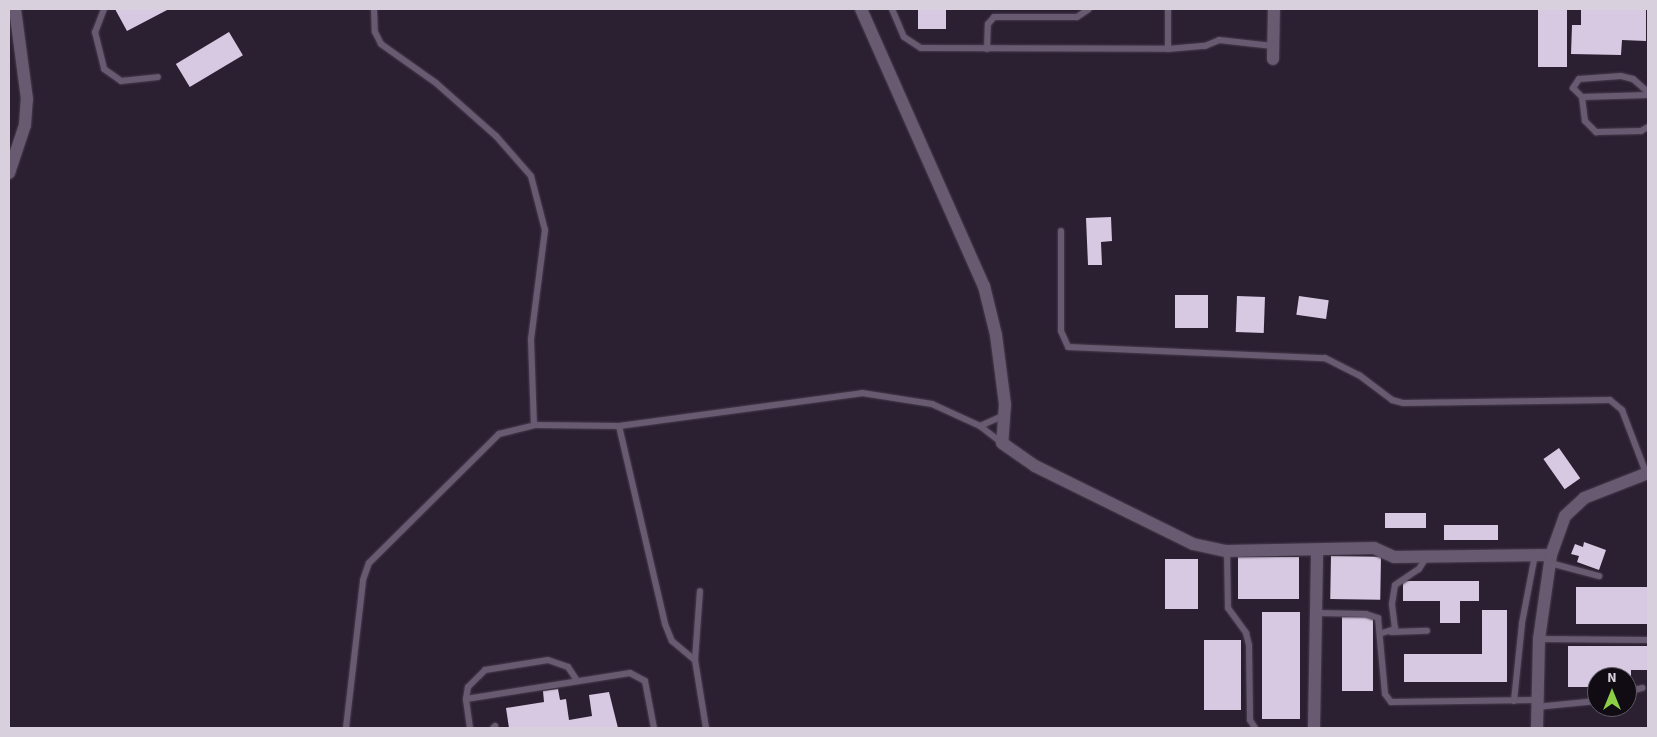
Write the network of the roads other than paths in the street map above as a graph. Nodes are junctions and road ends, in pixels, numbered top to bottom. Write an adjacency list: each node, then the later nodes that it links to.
1 (16, 9): 16 (street)
2 (104, 9): 12 (lane)
3 (374, 9): 19 (lane)
4 (861, 9): 18 (street)
5 (892, 9): 9 (lane)
6 (1089, 9): 9 (lane)
7 (1169, 9): 10 (lane)
8 (1274, 9): 11 (street)
9 (987, 49): 10 (lane)
10 (1168, 49): 11 (lane)
11 (1273, 52)
12 (158, 77)
13 (1648, 93): 14 (lane); 14 (lane)
14 (1582, 97): 15 (lane)
15 (1648, 127)
16 (9, 173)
17 (1061, 230): 23 (lane)
18 (1002, 416): 21 (lane); 22 (street)
19 (534, 425): 20 (lane); 45 (lane)
20 (619, 426): 21 (lane); 37 (lane)
21 (980, 426): 22 (lane)
22 (1002, 443): 24 (street)
23 (1647, 473): 28 (street)
24 (1228, 551): 25 (street); 49 (lane)
25 (1317, 551): 27 (street); 31 (street)
26 (1535, 556): 27 (street); 28 (street); 42 (lane)
27 (1426, 558): 32 (lane)
28 (1551, 559): 29 (lane); 35 (street)
29 (1599, 576)
30 (700, 592): 37 (lane)
31 (1317, 613): 34 (lane); 50 (street)
32 (1391, 632): 33 (lane); 34 (lane)
33 (1428, 632)
34 (1382, 633): 42 (lane)
35 (1539, 639): 36 (lane); 44 (street)
36 (1648, 640)
37 (695, 660): 48 (lane)
38 (576, 679): 41 (lane); 41 (lane); 47 (lane)
39 (1642, 688): 40 (lane)
40 (1637, 689)
41 (466, 699): 46 (lane)
42 (1514, 700): 44 (lane)
43 (1587, 701): 44 (lane)
44 (1535, 704): 51 (street)
45 (346, 728)
46 (470, 728)
47 (654, 728)
48 (706, 728)
49 (1255, 728)
50 (1314, 728)
51 (1537, 728)

